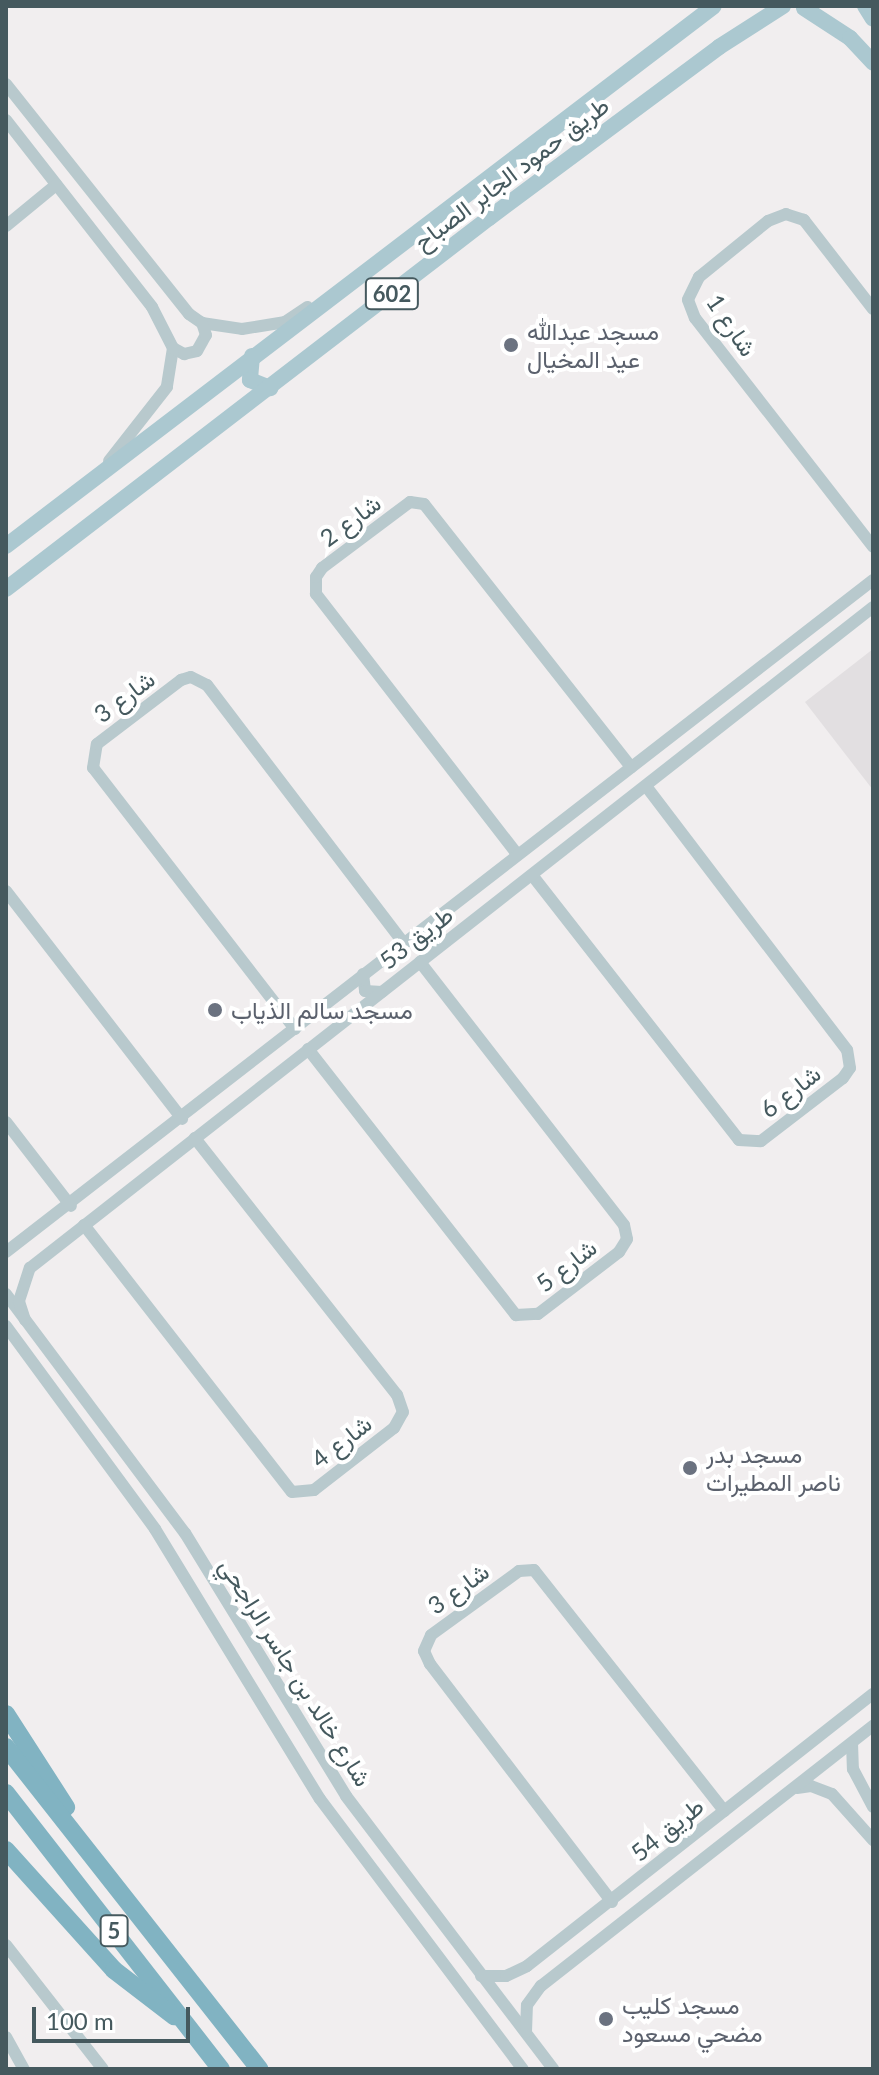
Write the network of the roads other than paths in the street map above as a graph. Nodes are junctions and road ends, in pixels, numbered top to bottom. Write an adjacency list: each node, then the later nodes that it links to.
1 (714, 6): 11 (main road, طريق حمود الجابر الصباح / 602)
2 (783, 6): 16 (main road, طريق حمود الجابر الصباح / 602)
3 (865, 6): 5 (main road)
4 (803, 7): 6 (main road)
5 (873, 19)
6 (873, 63)
7 (6, 84): 13 (street)
8 (6, 120): 9 (street)
9 (56, 185): 10 (street); 14 (street)
10 (6, 226)
11 (403, 244): 13 (street); 15 (main road, طريق حمود الجابر الصباح / 602)
12 (873, 309): 19 (street, شارع 1)
13 (202, 323): 14 (street)
14 (173, 348): 17 (street)
15 (252, 356): 16 (main road); 17 (main road, طريق حمود الجابر الصباح / 602)
16 (270, 388): 21 (main road, طريق حمود الجابر الصباح / 602)
17 (88, 484): 18 (main road, طريق حمود الجابر الصباح / 602)
18 (6, 546)
19 (873, 547)
20 (873, 580): 23 (street, طريق 53)
21 (6, 589)
22 (873, 607): 24 (street, طريق 53)
23 (831, 614): 24 (street); 25 (street, طريق 53)
24 (843, 631): 26 (street, طريق 53)
25 (804, 634): 26 (street); 27 (street, طريق 53)
26 (818, 650): 28 (street, طريق 53)
27 (631, 767): 29 (street, طريق 53); 29 (street, شارع 2)
28 (646, 786): 30 (street, طريق 53); 30 (street, شارع 6)
29 (517, 854): 32 (street, طريق 53)
30 (532, 875): 33 (street, طريق 53)
31 (6, 891): 40 (street)
32 (403, 942): 34 (street, طريق 53); 38 (street, شارع 3)
33 (420, 962): 35 (street, طريق 53); 39 (street, شارع 5)
34 (363, 974): 35 (street); 36 (street, طريق 53)
35 (382, 992): 37 (street, طريق 53)
36 (336, 995): 37 (street); 38 (street, طريق 53)
37 (352, 1015): 39 (street, طريق 53)
38 (295, 1029): 40 (street, طريق 53)
39 (308, 1049): 42 (street, طريق 53)
40 (182, 1119): 43 (street, طريق 53)
41 (6, 1122): 43 (street)
42 (195, 1138): 44 (street, طريق 53); 44 (street, شارع 4)
43 (71, 1206): 45 (street, طريق 53)
44 (84, 1225): 47 (street, طريق 53)
45 (28, 1239): 46 (street, طريق 53); 47 (street)
46 (6, 1252)
47 (43, 1258): 49 (street, طريق 53)
48 (6, 1294): 49 (street, شارع خالد بن جاسر الراجحي)
49 (25, 1320): 51 (street, شارع خالد بن جاسر الراجحي)
50 (6, 1326): 52 (street, شارع خالد بن جاسر الراجحي)
51 (172, 1514): 52 (street); 56 (street, شارع خالد بن جاسر الراجحي)
52 (155, 1529): 57 (street, شارع خالد بن جاسر الراجحي)
53 (873, 1694): 66 (street, طريق 54)
54 (6, 1714): 70 (highway)
55 (873, 1726): 58 (street, طريق 54)
56 (303, 1731): 57 (street); 62 (street, شارع خالد بن جاسر الراجحي)
57 (284, 1743): 63 (street, شارع خالد بن جاسر الراجحي)
58 (852, 1743): 60 (street, طريق 54); 64 (street)
59 (6, 1747): 70 (highway, 5)
60 (794, 1789): 65 (street); 76 (street, طريق 54)
61 (6, 1793): 71 (highway, 5)
62 (346, 1796): 63 (street); 75 (street, شارع خالد بن جاسر الراجحي)
63 (320, 1799): 84 (street, شارع خالد بن جاسر الراجحي)
64 (870, 1804): 65 (street)
65 (850, 1810): 68 (street)
66 (724, 1811): 72 (street, طريق 54); 72 (street, شارع 3)
67 (6, 1814): 71 (highway)
68 (873, 1840)
69 (6, 1850): 77 (highway)
70 (107, 1875): 83 (highway, 5)
71 (84, 1893): 77 (highway, 5)
72 (612, 1902): 74 (street, طريق 54)
73 (6, 1945): 81 (street)
74 (540, 1956): 75 (street, طريق 54); 76 (street)
75 (481, 1976): 78 (street, شارع خالد بن جاسر الراجحي)
76 (553, 1976): 78 (street, طريق 54)
77 (185, 2022): 82 (highway, 5)
78 (526, 2035): 85 (street, شارع خالد بن جاسر الراجحي)
79 (6, 2037): 80 (street)
80 (24, 2069)
81 (103, 2069)
82 (221, 2069)
83 (259, 2069)
84 (523, 2069)
85 (553, 2069)

